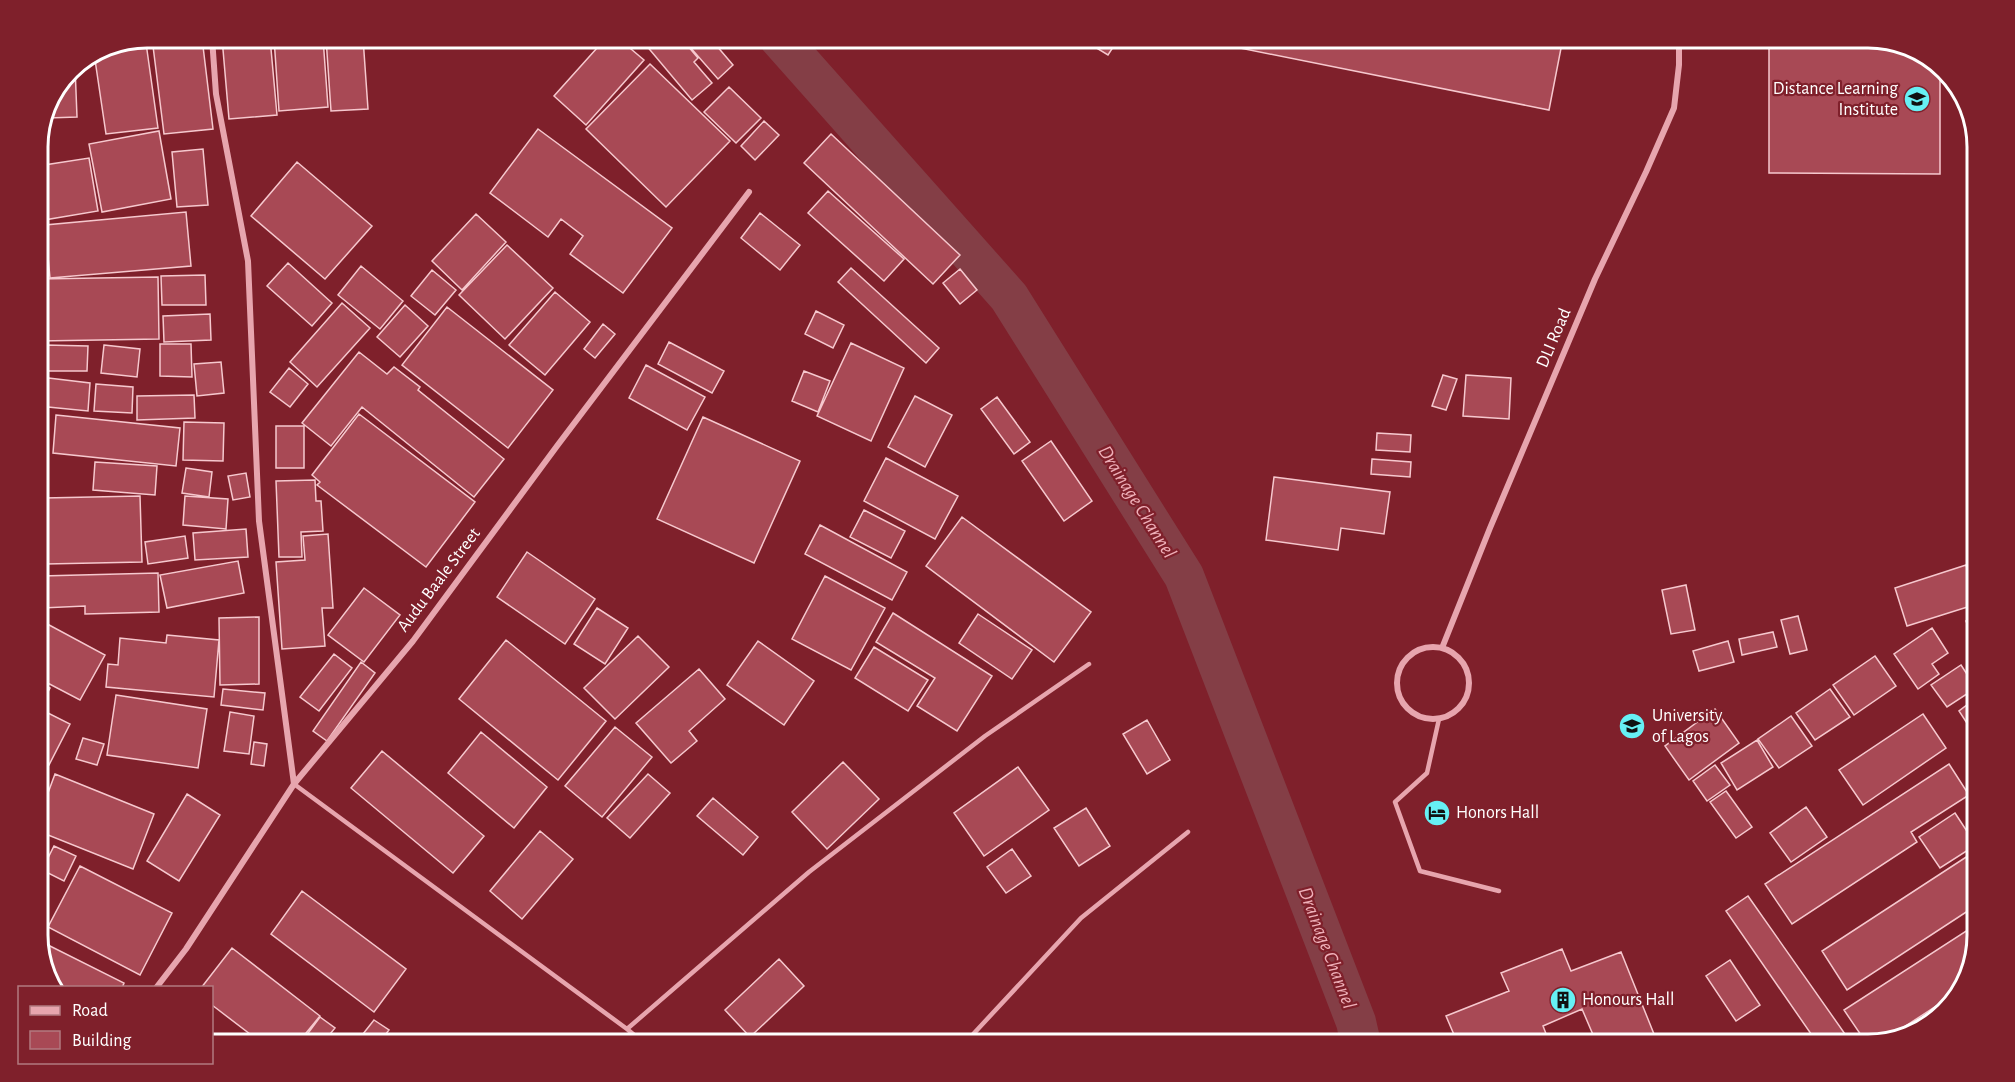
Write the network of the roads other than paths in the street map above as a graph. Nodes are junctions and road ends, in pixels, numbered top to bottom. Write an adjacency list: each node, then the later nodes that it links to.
1 (213, 48): 7 (street)
2 (1679, 48): 4 (street, DLI Road)
3 (749, 192): 7 (street, Audu Baale Street)
4 (1442, 648): 6 (street); 6 (street)
5 (1089, 664): 11 (lane)
6 (1439, 718): 9 (lane)
7 (294, 783): 10 (street, Audu Baale Street); 11 (lane)
8 (1188, 832): 13 (lane)
9 (1499, 891)
10 (157, 986)
11 (627, 1029): 12 (lane)
12 (633, 1034)
13 (973, 1034)

